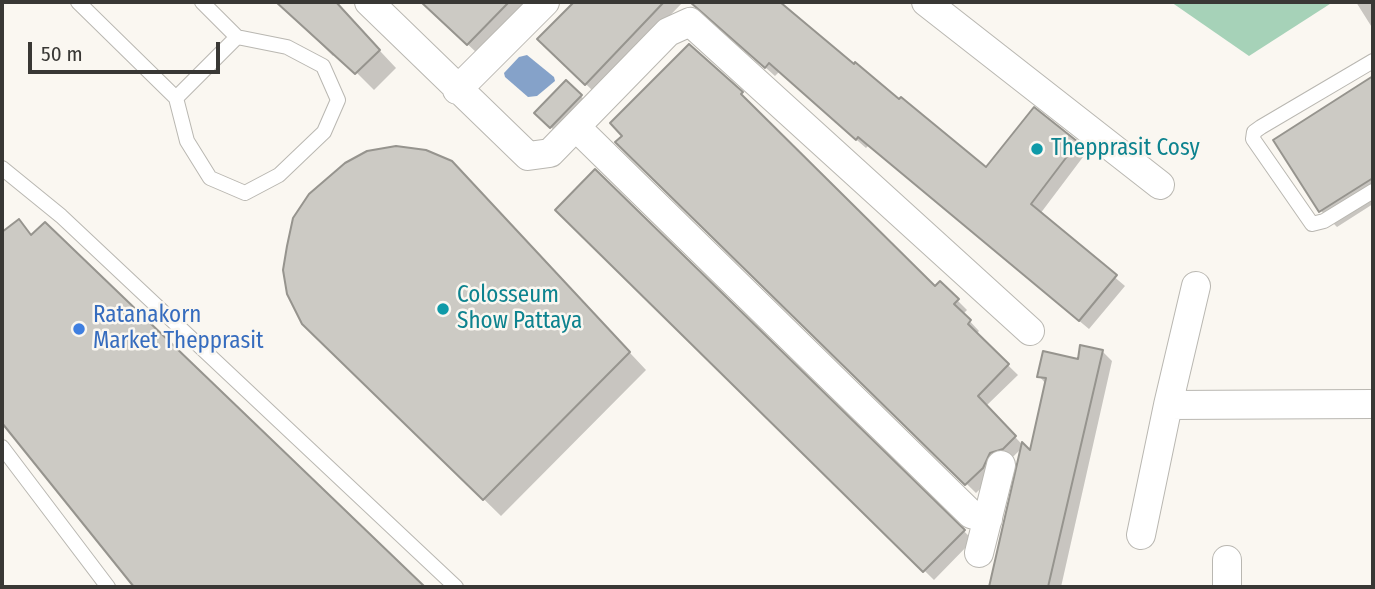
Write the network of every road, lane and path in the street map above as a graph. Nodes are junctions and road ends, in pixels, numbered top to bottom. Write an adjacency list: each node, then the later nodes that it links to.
1 (78, 2): 9 (lane)
2 (202, 2): 6 (lane)
3 (369, 2): 8 (street)
4 (545, 2): 8 (street)
5 (926, 2): 12 (street)
6 (237, 37): 9 (lane); 9 (lane)
7 (1373, 61): 13 (lane)
8 (457, 90): 10 (street)
9 (176, 98)
10 (576, 127): 15 (street); 20 (street)
11 (2, 168): 24 (lane)
12 (1160, 185)
13 (1373, 191)
14 (1196, 286): 17 (street)
15 (1030, 331)
16 (1373, 404): 17 (street)
17 (1168, 405): 21 (street)
18 (2, 447): 23 (lane)
19 (1001, 465): 20 (street)
20 (988, 519): 22 (street)
21 (1141, 535)
22 (979, 553)
23 (108, 587)
24 (456, 587)

